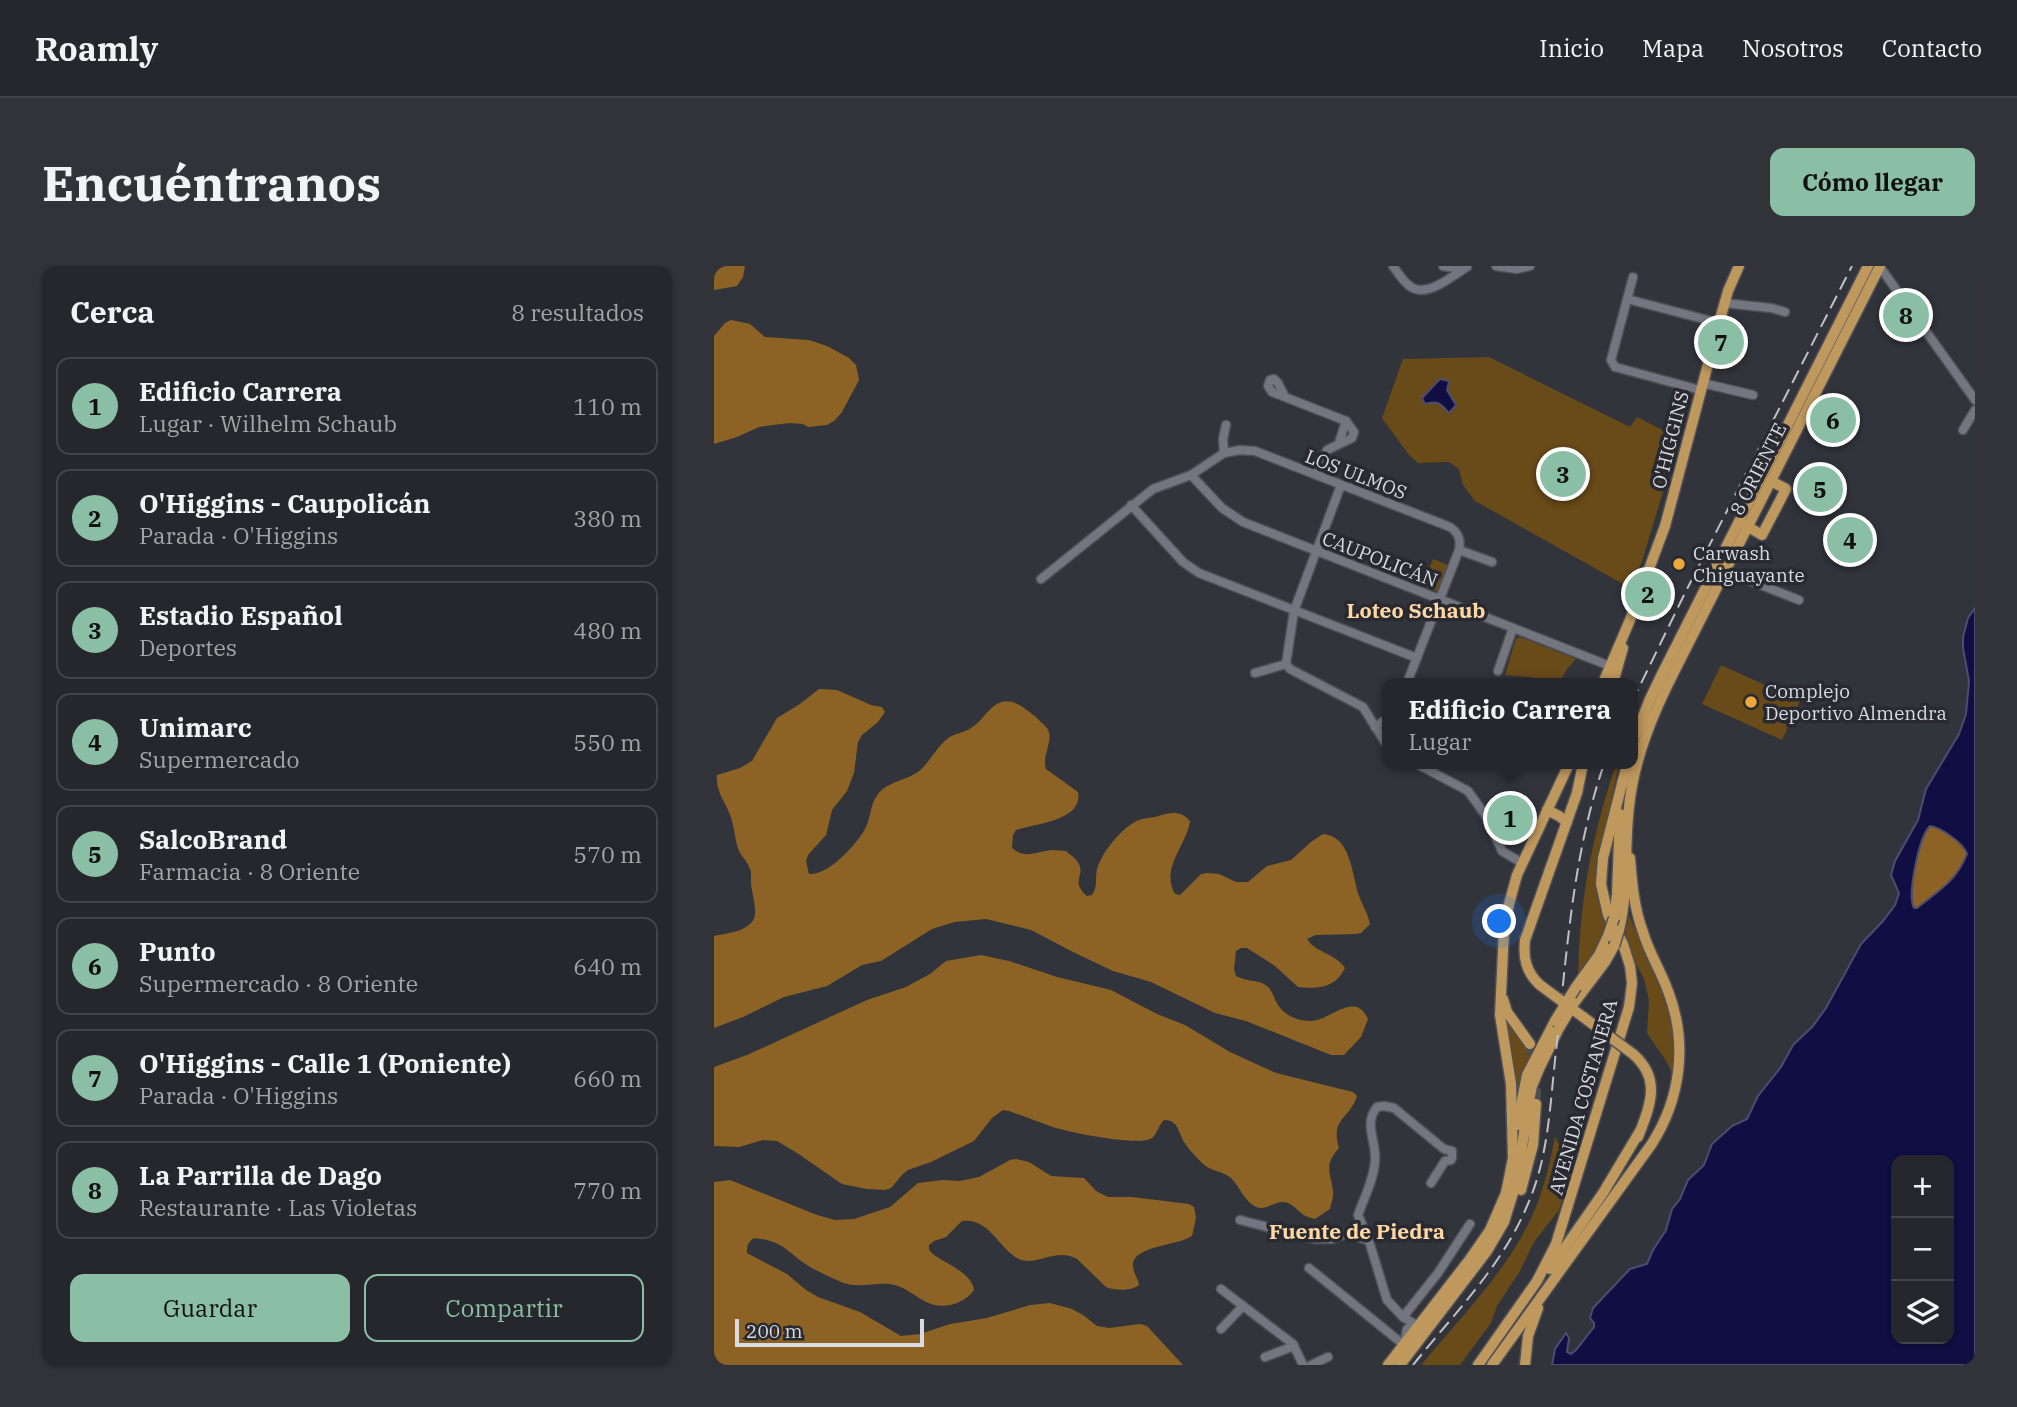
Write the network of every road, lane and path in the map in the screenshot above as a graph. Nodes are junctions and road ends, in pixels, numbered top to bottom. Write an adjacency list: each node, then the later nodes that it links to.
1 (1393, 266): 3 (street)
2 (1443, 266): 3 (street)
3 (1468, 266)
4 (1496, 266): 5 (street)
5 (1530, 266)
6 (1739, 266): 11 (main road, O'HIGGINS)
7 (1880, 266): 8 (main road); 17 (street); 24 (main road, 8 ORIENTE)
8 (1867, 268): 27 (main road, 8 ORIENTE)
9 (1633, 277): 10 (street)
10 (1626, 299): 13 (street); 14 (street)
11 (1724, 303): 12 (street); 13 (main road, O'HIGGINS)
12 (1785, 312)
13 (1719, 323): 14 (main road, O'HIGGINS)
14 (1701, 387): 15 (street); 40 (main road, O'HIGGINS)
15 (1753, 395)
16 (1285, 397): 23 (street)
17 (1975, 400)
18 (1975, 410): 20 (street)
19 (1226, 425): 21 (street)
20 (1963, 430)
21 (1224, 453): 22 (street); 23 (street, LOS ULMOS)
22 (1191, 475): 26 (street); 30 (street, CAUPOLICÁN)
23 (1318, 476): 25 (street, LOS ULMOS)
24 (1771, 481): 28 (main road, 8 ORIENTE); 28 (main road)
25 (1341, 485): 29 (street, LOS ULMOS); 30 (street)
26 (1131, 505): 33 (street); 36 (street)
27 (1741, 515): 28 (main road); 48 (main road, 8 ORIENTE)
28 (1747, 528): 32 (main road, 8 ORIENTE)
29 (1459, 550): 31 (street); 34 (street)
30 (1317, 551): 34 (street, CAUPOLICÁN); 36 (street)
31 (1492, 562)
32 (1725, 571): 35 (street); 50 (main road, 8 ORIENTE)
33 (1041, 579)
34 (1440, 599): 37 (street, CAUPOLICÁN); 38 (street)
35 (1798, 600)
36 (1294, 611): 38 (street); 39 (street)
37 (1514, 628): 40 (street, CAUPOLICÁN); 41 (street)
38 (1417, 658): 43 (street)
39 (1286, 664): 42 (street); 47 (street)
40 (1614, 667): 44 (main road, O'HIGGINS); 45 (main road, O'HIGGINS)
41 (1498, 671)
42 (1255, 673)
43 (1409, 678)
44 (1606, 678)
45 (1613, 678)
46 (1382, 722): 47 (street)
47 (1375, 727): 49 (street)
48 (1638, 731)
49 (1382, 738)
50 (1638, 763)
51 (1427, 769): 61 (street)
52 (1567, 769): 58 (main road)
53 (1577, 769): 58 (main road)
54 (1580, 769): 59 (main road)
55 (1626, 769): 57 (main road)
56 (1636, 769): 60 (main road, 8 ORIENTE)
57 (1623, 780): 64 (main road, bridge); 81 (main road, AVENIDA COSTANERA)
58 (1548, 810): 59 (main road); 61 (main road)
59 (1567, 822): 69 (main road, bridge)
60 (1627, 823): 64 (main road, 8 ORIENTE, bridge); 72 (main road)
61 (1522, 863): 62 (main road)
62 (1502, 992): 63 (main road); 65 (main road)
63 (1515, 1024): 65 (main road); 66 (main road)
64 (1556, 1025): 68 (main road)
65 (1501, 1026): 70 (main road)
66 (1530, 1044)
67 (1536, 1104): 77 (main road)
68 (1523, 1111): 70 (main road); 77 (main road)
69 (1640, 1131): 72 (main road); 81 (main road)
70 (1513, 1158): 85 (main road)
71 (1431, 1183): 73 (street)
72 (1604, 1210): 80 (main road)
73 (1358, 1215): 76 (street); 78 (street)
74 (1240, 1220): 76 (street)
75 (1470, 1224): 84 (street)
76 (1348, 1233): 78 (street)
77 (1496, 1237): 87 (main road)
78 (1369, 1241): 84 (street)
79 (1309, 1268): 88 (street)
80 (1550, 1284): 97 (main road); 98 (main road)
81 (1533, 1287): 96 (main road, AVENIDA COSTANERA)
82 (1221, 1289): 83 (street)
83 (1242, 1306): 86 (street); 89 (street)
84 (1403, 1317): 85 (street)
85 (1414, 1326): 87 (main road); 88 (main road)
86 (1221, 1329)
87 (1418, 1342): 95 (main road)
88 (1404, 1345): 94 (main road)
89 (1294, 1346): 90 (street); 92 (street)
90 (1265, 1357)
91 (1328, 1357): 93 (street)
92 (1303, 1365)
93 (1311, 1365)
94 (1388, 1365)
95 (1401, 1365)
96 (1478, 1365)
97 (1492, 1365)
98 (1525, 1365)

